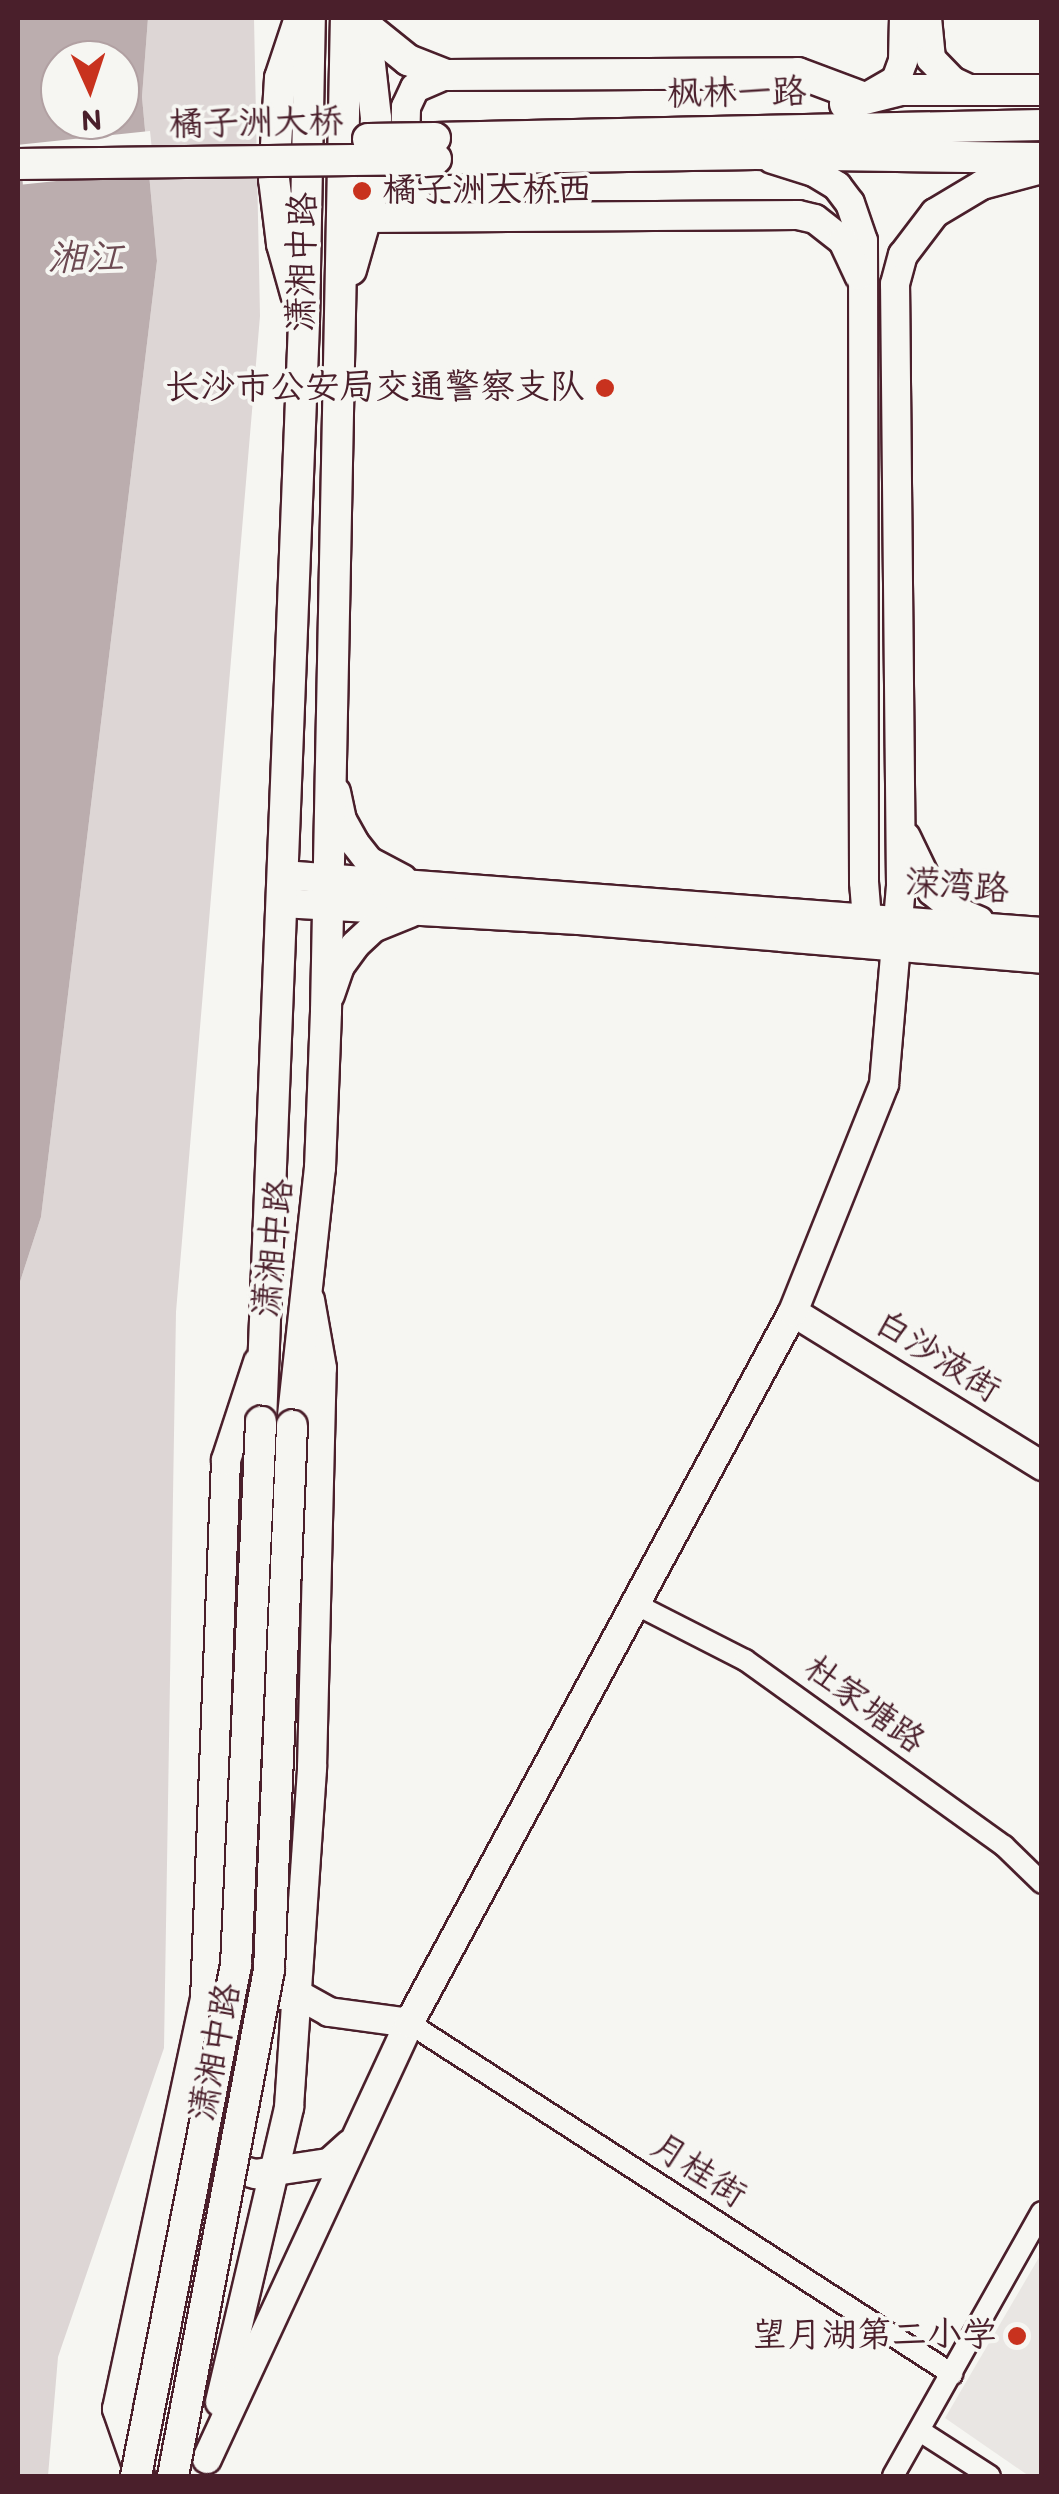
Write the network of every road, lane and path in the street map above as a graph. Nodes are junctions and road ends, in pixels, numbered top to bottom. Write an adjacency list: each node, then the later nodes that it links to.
1 (300, 18): 21 (main road)
2 (310, 18): 21 (main road, 潇湘中路)
3 (904, 18): 9 (street)
4 (926, 18): 7 (street)
5 (359, 21): 6 (main road); 18 (main road); 20 (main road, 潇湘中路)
6 (446, 75): 9 (main road); 17 (street)
7 (970, 90): 8 (main road); 9 (main road)
8 (1042, 90)
9 (865, 98): 11 (main road)
10 (1042, 126): 11 (main road, 枫林一路)
11 (753, 143): 13 (main road, 枫林一路); 14 (main road, 枫林一路); 19 (street)
12 (18, 144): 13 (main road, 橘子洲大桥, bridge)
13 (435, 148): 15 (main road, 橘子洲大桥, bridge)
14 (1042, 158)
15 (18, 164)
16 (1042, 169): 23 (street)
17 (438, 217): 18 (street); 19 (street)
18 (366, 218): 20 (main road)
19 (863, 288): 24 (street)
20 (339, 312): 22 (main road, 潇湘中路)
21 (304, 322): 25 (main road, 潇湘中路)
22 (334, 781): 26 (main road, 潇湘中路); 27 (street)
23 (900, 816): 29 (street); 30 (street)
24 (864, 844): 28 (street); 30 (street)
25 (282, 889): 26 (street); 36 (main road, 潇湘中路)
26 (330, 892): 27 (street); 33 (main road, 潇湘中路)
27 (430, 898): 28 (street); 30 (street); 33 (street)
28 (794, 912): 30 (street)
29 (1013, 929): 30 (street, 溁湾路); 31 (street, 溁湾路)
30 (882, 932): 32 (street); 35 (street)
31 (1042, 932)
32 (1042, 959)
33 (326, 1011): 34 (main road, 潇湘中路)
34 (308, 1292): 40 (street); 51 (main road, 潇湘中路, bridge)
35 (793, 1312): 37 (street, 白沙液街); 38 (street)
36 (265, 1342): 41 (street); 50 (main road, 潇湘中路, bridge)
37 (1042, 1466)
38 (633, 1604): 39 (street, 杜家塘路); 42 (street)
39 (1042, 1883)
40 (297, 1994): 41 (street); 42 (street); 45 (street)
41 (205, 2000): 44 (street)
42 (409, 2022): 43 (street); 47 (street, 月桂街)
43 (355, 2140): 45 (street); 49 (street)
44 (172, 2151): 45 (street); 50 (street)
45 (274, 2171): 49 (street)
46 (1042, 2212): 47 (street)
47 (952, 2374): 48 (street)
48 (920, 2431): 52 (street); 53 (street)
49 (206, 2468)
50 (138, 2476)
51 (173, 2476)
52 (893, 2476)
53 (990, 2476)

